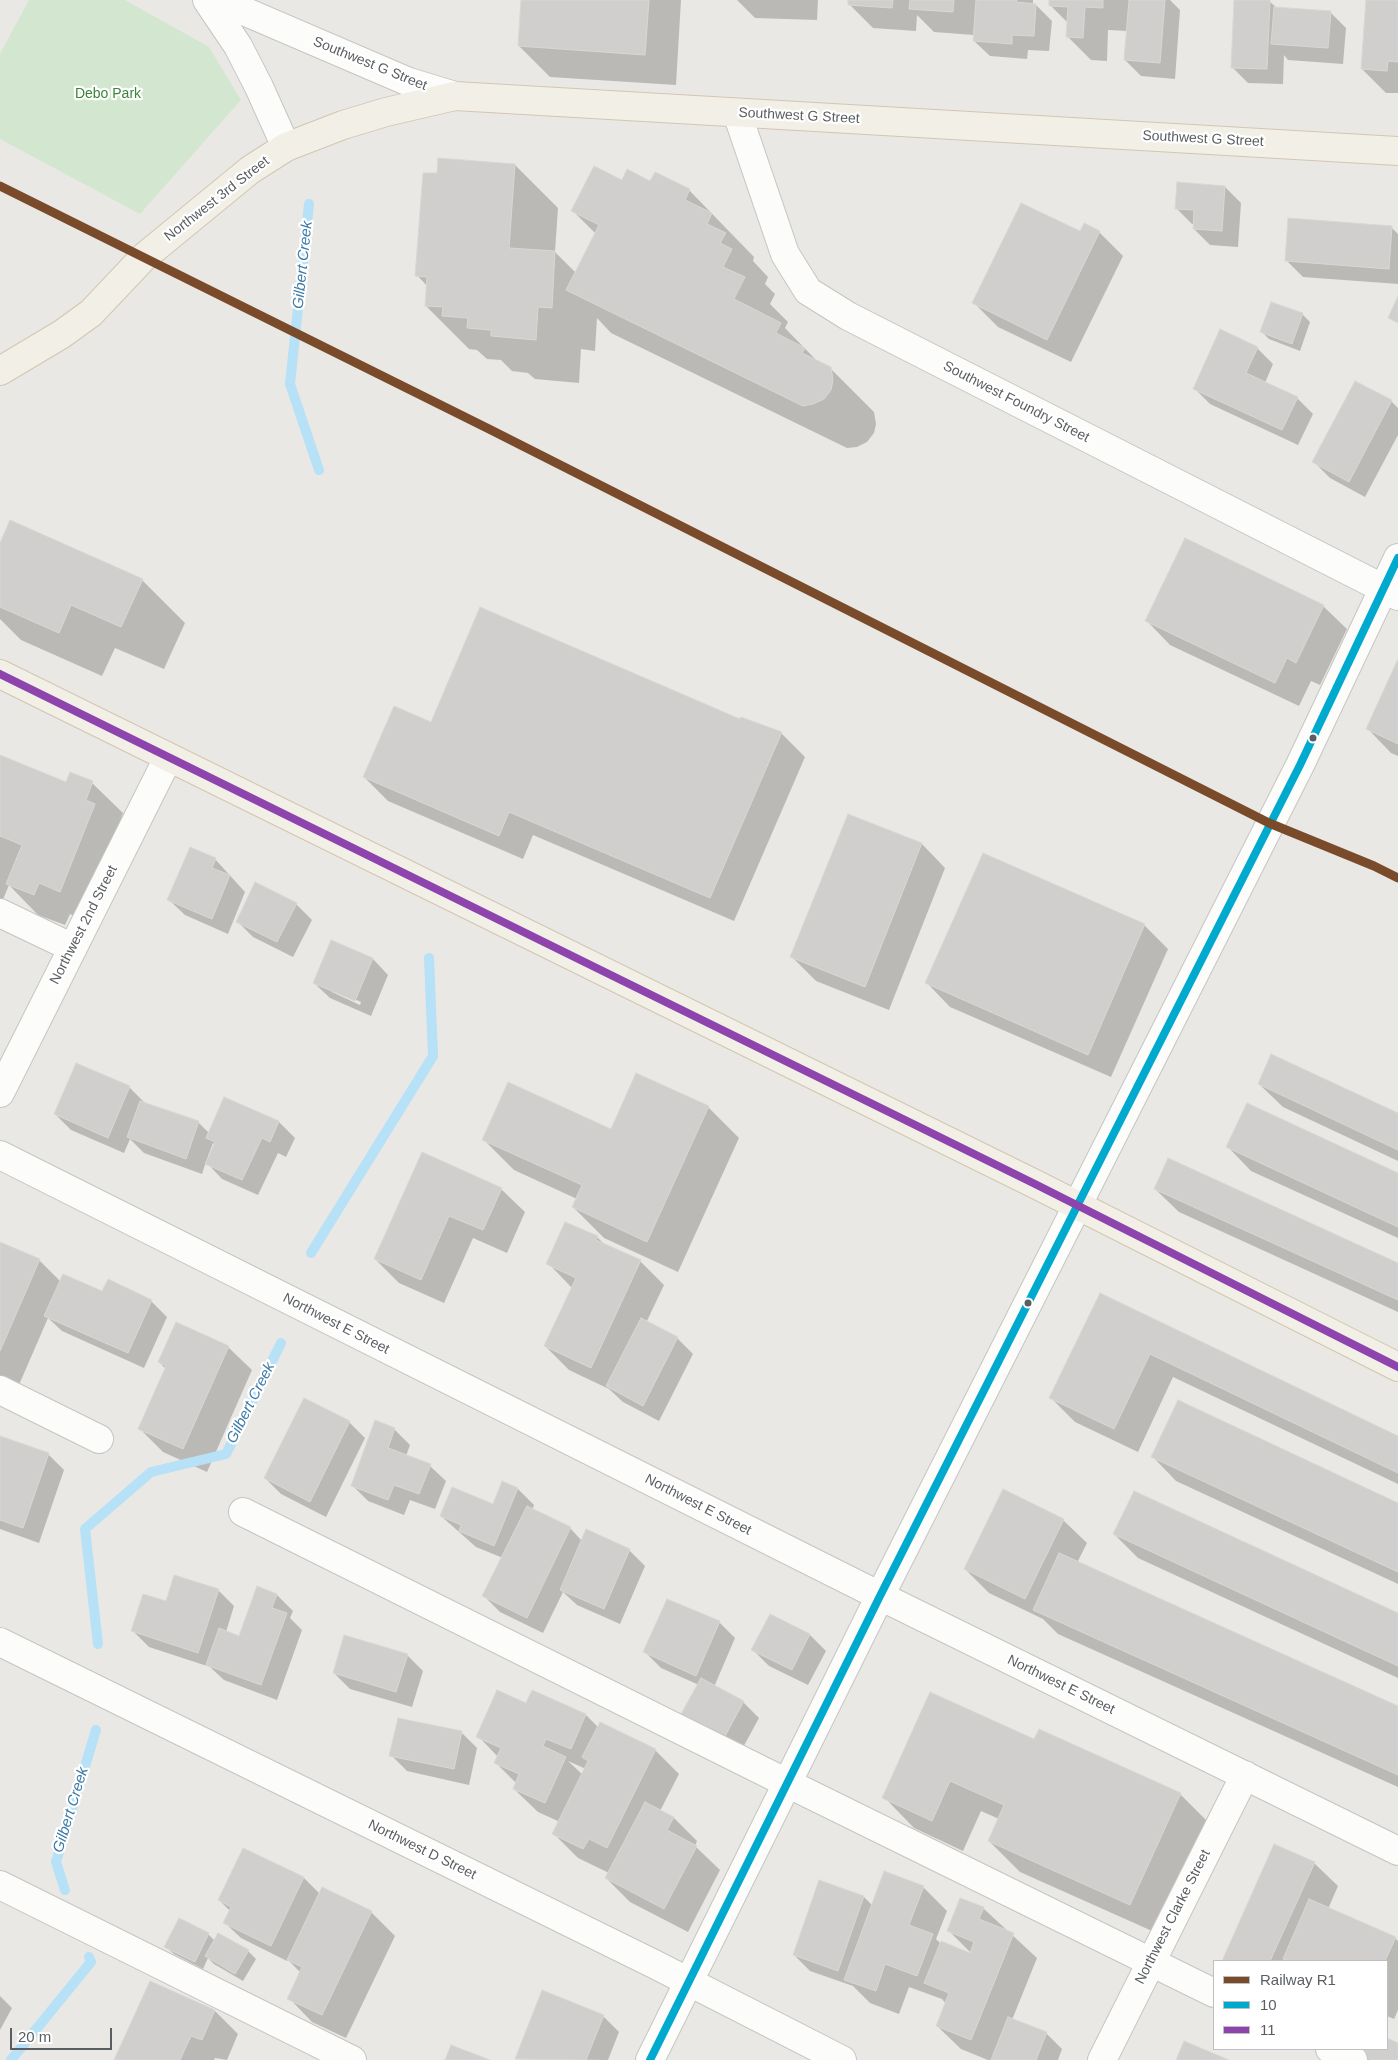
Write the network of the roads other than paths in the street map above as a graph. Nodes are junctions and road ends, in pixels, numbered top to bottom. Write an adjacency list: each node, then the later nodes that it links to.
1 (207, 0): 5 (street)
2 (218, 0): 3 (street, Southwest G Street)
3 (455, 96): 4 (main road, Southwest G Street); 5 (main road, Northwest 3rd Street)
4 (736, 112): 6 (main road, Southwest G Street); 9 (street, Southwest Foundry Street)
5 (286, 147): 7 (main road, Northwest 3rd Street)
6 (1398, 151)
7 (4, 368)
8 (1398, 558): 9 (street)
9 (1390, 592): 16 (street)
10 (0, 674): 11 (main road)
11 (168, 758): 13 (street, Northwest 2nd Street); 16 (main road)
12 (0, 913): 13 (street)
13 (73, 948): 14 (street, Northwest 2nd Street)
14 (0, 1092)
15 (0, 1155): 21 (street, Northwest E Street)
16 (1078, 1205): 17 (main road); 21 (street)
17 (1398, 1367)
18 (0, 1390): 19 (street)
19 (99, 1439)
20 (244, 1512): 24 (street)
21 (880, 1596): 23 (street, Northwest E Street); 24 (street)
22 (0, 1642): 28 (street, Northwest D Street)
23 (1245, 1775): 25 (street, Northwest E Street); 27 (street, Northwest Clarke Street)
24 (787, 1784): 27 (street); 28 (street)
25 (1398, 1851)
26 (0, 1885): 31 (street)
27 (1151, 1962): 29 (street); 34 (street, Northwest Clarke Street)
28 (690, 1982): 32 (street); 33 (street, Northwest D Street)
29 (1213, 1992)
30 (1332, 2050): 35 (street)
31 (352, 2060)
32 (650, 2060)
33 (842, 2060)
34 (1102, 2060)
35 (1353, 2060)

